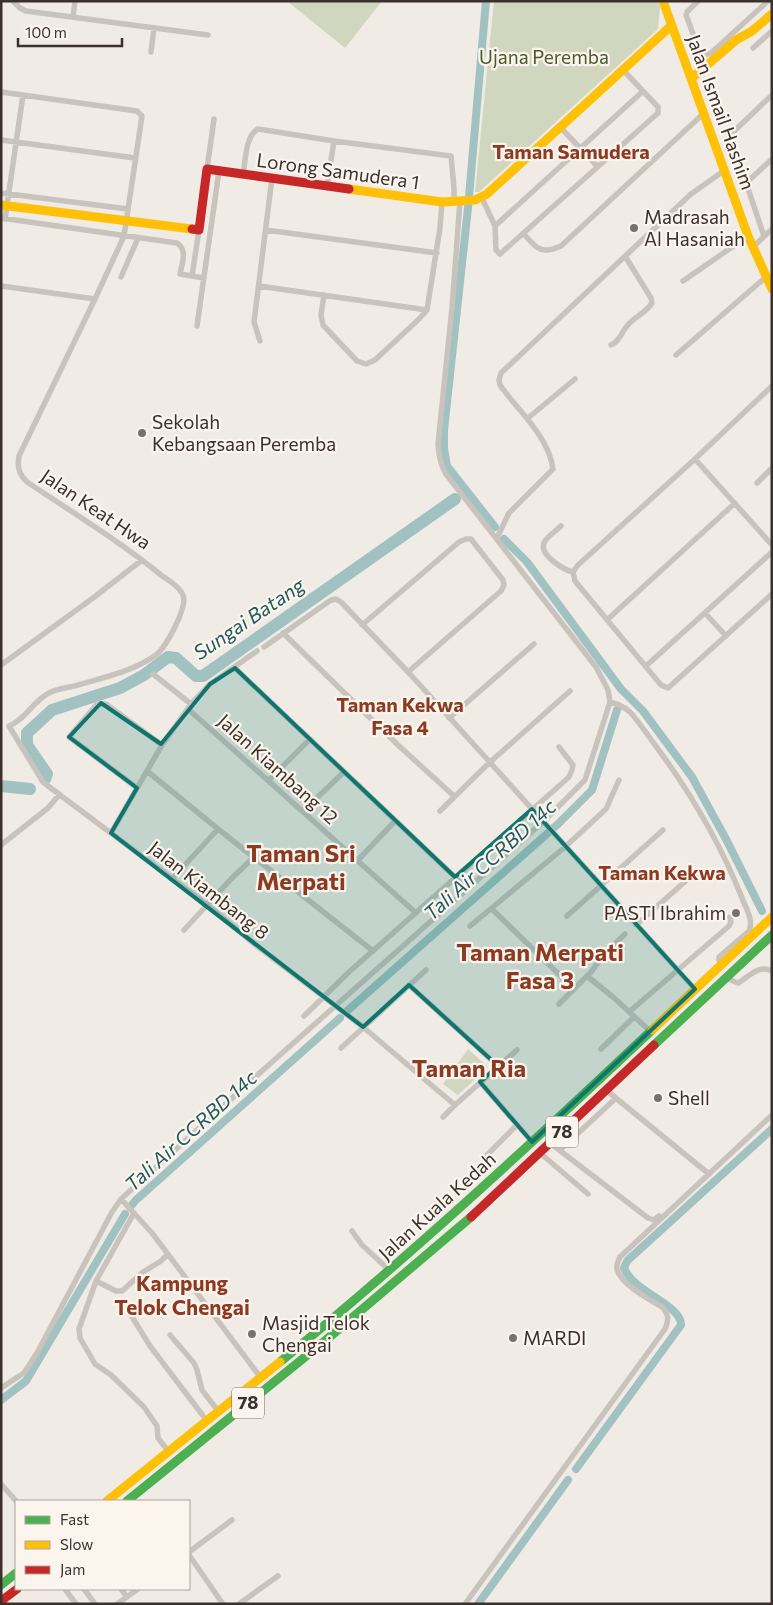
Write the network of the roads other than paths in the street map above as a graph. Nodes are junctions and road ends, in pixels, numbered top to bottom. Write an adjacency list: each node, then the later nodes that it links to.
1 (13, 1): 7 (street)
2 (75, 1): 7 (street)
3 (664, 1): 8 (main road, Jalan Ismail Hashim)
4 (698, 1): 5 (street)
5 (768, 1)
6 (772, 14): 15 (main road)
7 (73, 17): 9 (street)
8 (672, 25): 14 (main road); 15 (main road, Jalan Ismail Hashim)
9 (154, 28): 11 (street); 13 (street)
10 (772, 31): 12 (street)
11 (208, 35)
12 (753, 48)
13 (151, 52)
14 (623, 70): 17 (street); 22 (main road)
15 (692, 78): 20 (main road, Jalan Ismail Hashim)
16 (1, 92): 18 (street, Jalan Keat Hwa)
17 (642, 92): 26 (street); 29 (street)
18 (23, 95): 25 (street); 27 (street, Jalan Keat Hwa)
19 (772, 95): 35 (street)
20 (705, 112): 31 (main road, Jalan Ismail Hashim); 50 (street)
21 (214, 118): 30 (street)
22 (560, 128): 26 (street); 39 (main road)
23 (1, 140): 25 (street)
24 (334, 141): 33 (street); 36 (street); 40 (street)
25 (16, 142): 27 (street); 38 (street)
26 (580, 149): 29 (street); 46 (street)
27 (136, 158): 43 (street, Jalan Keat Hwa)
28 (772, 159): 35 (street)
29 (597, 166): 50 (street)
30 (207, 169): 32 (main road, Lorong Samudera 1); 48 (main road)
31 (725, 170): 52 (main road, Jalan Ismail Hashim); 57 (street)
32 (219, 171): 33 (main road, Lorong Samudera 1); 61 (street)
33 (244, 174): 34 (main road, Lorong Samudera 1)
34 (272, 178): 36 (main road, Lorong Samudera 1); 49 (street)
35 (746, 183): 53 (street)
36 (327, 186): 41 (main road, Lorong Samudera 1)
37 (1, 193): 38 (street)
38 (8, 194): 42 (street); 43 (street)
39 (479, 199): 40 (main road, Lorong Samudera 1); 46 (street)
40 (459, 201): 41 (main road, Lorong Samudera 1); 81 (street)
41 (442, 202): 56 (street)
42 (4, 205): 44 (street); 45 (main road)
43 (128, 210): 45 (street, Jalan Keat Hwa)
44 (3, 218): 51 (street)
45 (126, 221): 48 (main road); 51 (street, Jalan Keat Hwa)
46 (495, 226): 50 (street)
47 (772, 229): 53 (street)
48 (198, 230): 58 (street)
49 (266, 230): 56 (street); 64 (street)
50 (524, 234)
51 (124, 236): 54 (street); 67 (street, Jalan Keat Hwa)
52 (748, 236): 55 (main road, Jalan Ismail Hashim); 62 (street)
53 (764, 236): 55 (street)
54 (138, 238): 58 (street); 59 (street)
55 (753, 247): 60 (main road, Jalan Ismail Hashim)
56 (437, 252): 68 (street)
57 (625, 256): 71 (street); 75 (street)
58 (192, 276): 61 (street)
59 (121, 277)
60 (766, 277): 65 (main road, Jalan Ismail Hashim); 72 (street)
61 (204, 278): 69 (street)
62 (683, 281)
63 (1, 286): 67 (street)
64 (259, 286): 66 (street); 70 (street)
65 (772, 289)
66 (324, 295): 68 (street); 68 (street)
67 (95, 299): 84 (street, Jalan Keat Hwa)
68 (427, 310)
69 (197, 326)
70 (260, 341)
71 (611, 345)
72 (676, 355)
73 (575, 379): 75 (street)
74 (772, 386): 76 (street)
75 (528, 418): 81 (street)
76 (696, 459): 79 (street); 85 (street)
77 (772, 468): 78 (street)
78 (757, 482)
79 (735, 503): 82 (street); 88 (street)
80 (561, 526): 85 (street)
81 (497, 538): 101 (street)
82 (772, 545)
83 (772, 552): 87 (street)
84 (142, 560): 95 (street); 104 (street, Jalan Keat Hwa)
85 (573, 572): 88 (street)
86 (772, 594): 91 (street)
87 (705, 613): 91 (street); 96 (street)
88 (608, 619): 96 (street)
89 (362, 625): 90 (street); 98 (street); 98 (street)
90 (283, 633): 93 (street); 116 (street)
91 (726, 636): 96 (street)
92 (534, 644): 103 (street)
93 (264, 647)
94 (257, 651): 97 (street)
95 (1, 665)
96 (646, 666)
97 (235, 668): 102 (street); 106 (street)
98 (408, 672): 103 (street)
99 (154, 674): 102 (street, Jalan Kiambang 12)
100 (570, 691): 109 (street)
101 (610, 702): 121 (street); 146 (street)
102 (189, 706): 107 (street); 112 (street, Jalan Kiambang 12)
103 (449, 718): 109 (street)
104 (9, 726): 105 (street); 115 (street, Jalan Kiambang 8)
105 (1, 731)
106 (310, 739): 111 (street); 112 (street)
107 (162, 745): 110 (street); 114 (street)
108 (559, 747): 117 (street)
109 (490, 763): 116 (street); 117 (street)
110 (147, 771): 114 (street); 122 (street)
111 (344, 772): 118 (street); 120 (street)
112 (269, 780): 118 (street, Jalan Kiambang 12)
113 (619, 780): 126 (street)
114 (137, 788): 124 (street)
115 (59, 795): 124 (street, Jalan Kiambang 8); 125 (street)
116 (454, 796): 119 (street)
117 (532, 808): 121 (street); 129 (street)
118 (303, 811): 128 (street, Jalan Kiambang 12)
119 (440, 811)
120 (395, 821): 128 (street); 129 (street)
121 (546, 824): 126 (street); 133 (street)
122 (218, 829): 127 (street); 131 (street)
123 (663, 830): 132 (street)
124 (111, 833): 131 (street, Jalan Kiambang 8)
125 (1, 845)
126 (565, 847): 132 (street); 135 (street)
127 (254, 857): 134 (street); 145 (street)
128 (358, 860): 136 (street, Jalan Kiambang 12)
129 (455, 877): 133 (street); 136 (street)
130 (698, 877): 140 (street)
131 (172, 879): 134 (street, Jalan Kiambang 8)
132 (600, 886): 137 (street); 140 (street)
133 (469, 887): 157 (street)
134 (207, 904): 142 (street); 155 (street, Jalan Kiambang 8)
135 (492, 909): 141 (street); 153 (street)
136 (416, 913): 145 (street)
137 (567, 916)
138 (730, 917): 148 (street)
139 (772, 917): 146 (main road, Jalan Kuala Kedah / 78)
140 (636, 925): 148 (street)
141 (470, 926)
142 (184, 930)
143 (625, 934): 150 (street)
144 (772, 935): 151 (main road, Jalan Kuala Kedah / 78)
145 (373, 950): 155 (street)
146 (722, 963): 154 (main road, Jalan Kuala Kedah / 78)
147 (426, 970): 152 (street)
148 (678, 970): 154 (street); 158 (street)
149 (772, 971): 151 (street)
150 (587, 976): 153 (street); 158 (street)
151 (726, 978): 166 (main road, Jalan Kuala Kedah / 78)
152 (409, 985): 160 (street); 165 (street)
153 (574, 989): 156 (street)
154 (695, 989): 161 (main road, Jalan Kuala Kedah / 78)
155 (323, 997): 157 (street, Jalan Kiambang 8); 159 (street)
156 (559, 1004)
157 (335, 1006): 160 (street, Jalan Kiambang 8); 181 (street)
158 (632, 1014): 161 (street); 163 (street)
159 (304, 1016)
160 (363, 1027): 162 (street); 170 (street, Jalan Kiambang 8)
161 (650, 1031): 174 (main road, Jalan Kuala Kedah / 78)
162 (341, 1048)
163 (601, 1049)
164 (516, 1050): 165 (street)
165 (498, 1066): 167 (street)
166 (618, 1079): 168 (main road, Jalan Kuala Kedah / 78); 174 (main road)
167 (480, 1082): 170 (street); 173 (street)
168 (606, 1090): 169 (street); 175 (main road, Jalan Kuala Kedah / 78)
169 (616, 1098): 176 (street); 179 (street)
170 (455, 1104): 172 (street)
171 (772, 1115): 179 (street)
172 (442, 1117)
173 (518, 1125): 174 (street); 178 (street)
174 (532, 1142): 186 (main road, Jalan Kuala Kedah / 78)
175 (550, 1143): 176 (street); 177 (main road, Jalan Kuala Kedah / 78)
176 (560, 1150): 183 (street)
177 (540, 1153): 180 (street); 190 (main road, Jalan Kuala Kedah / 78)
178 (487, 1155)
179 (709, 1174): 221 (street)
180 (588, 1194)
181 (121, 1199): 182 (street); 193 (street)
182 (134, 1213): 185 (street); 187 (street)
183 (659, 1216)
184 (352, 1231): 186 (street)
185 (167, 1255): 187 (street); 192 (street)
186 (389, 1270): 191 (main road, Jalan Kuala Kedah / 78)
187 (96, 1280): 198 (street)
188 (126, 1307): 195 (street)
189 (170, 1334): 194 (street)
190 (321, 1343): 191 (main road); 197 (main road, Jalan Kuala Kedah / 78)
191 (272, 1370): 192 (main road, Jalan Kuala Kedah / 78)
192 (261, 1378): 194 (main road, Jalan Kuala Kedah / 78)
193 (1, 1388)
194 (219, 1412): 195 (main road, Jalan Kuala Kedah / 78)
195 (207, 1422): 196 (main road, Jalan Kuala Kedah / 78)
196 (183, 1441): 197 (main road); 198 (main road, Jalan Kuala Kedah / 78)
197 (190, 1450): 202 (main road, Jalan Kuala Kedah / 78)
198 (169, 1452): 201 (main road, Jalan Kuala Kedah / 78)
199 (1, 1484): 200 (street)
200 (15, 1500)
201 (108, 1500)
202 (127, 1500)
203 (232, 1520): 204 (street)
204 (190, 1551)
205 (190, 1557): 219 (street)
206 (15, 1574): 208 (main road)
207 (278, 1576): 220 (street)
208 (1, 1585)
209 (16, 1590): 215 (main road)
210 (66, 1590): 216 (street)
211 (85, 1590): 217 (street)
212 (122, 1590): 214 (street)
213 (137, 1590): 214 (street)
214 (127, 1597): 218 (street)
215 (1, 1601)
216 (76, 1604)
217 (95, 1604)
218 (117, 1604)
219 (223, 1604)
220 (239, 1604)
221 (465, 1604)

